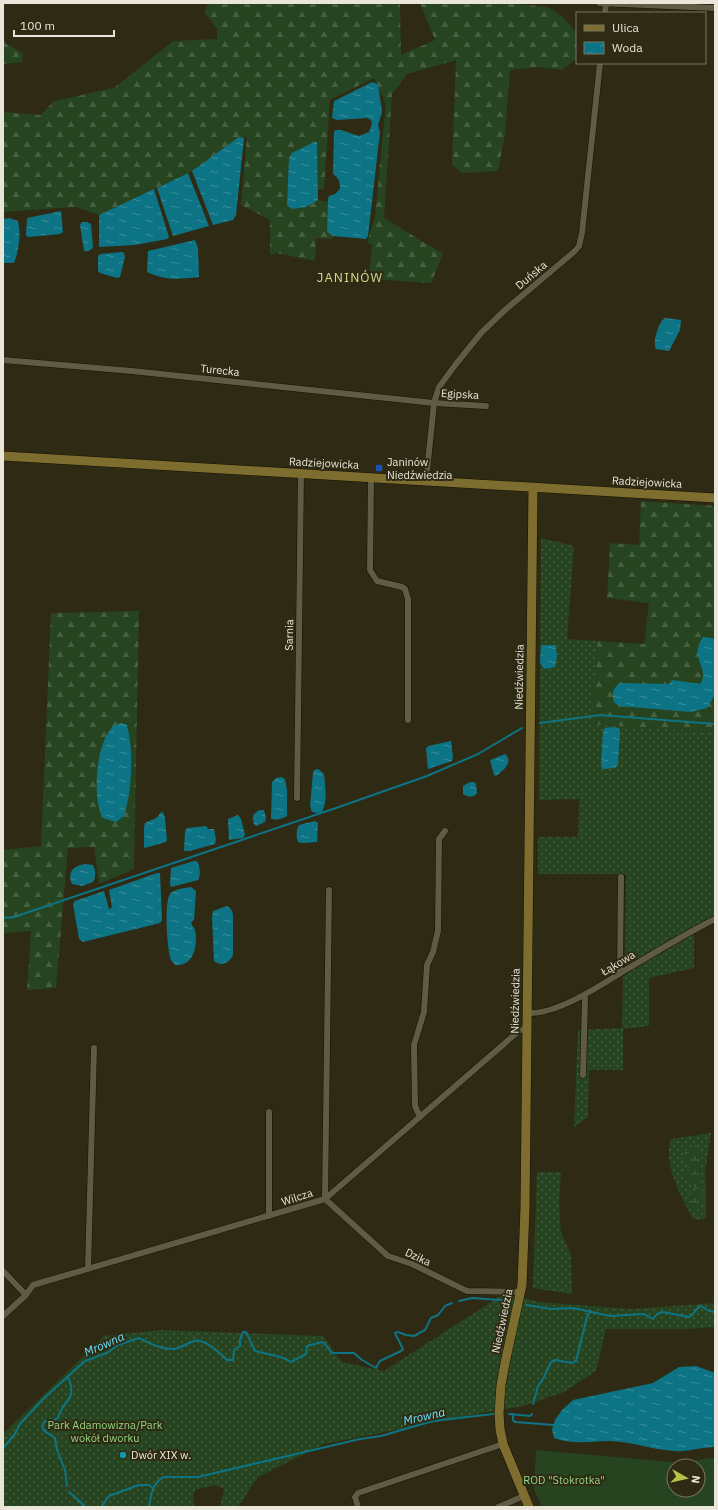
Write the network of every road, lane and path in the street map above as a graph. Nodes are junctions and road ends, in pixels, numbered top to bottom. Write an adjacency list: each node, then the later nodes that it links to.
1 (604, 3): 2 (street)
2 (715, 8)
3 (600, 64): 5 (street, Duńska)
4 (3, 360): 5 (street, Turecka)
5 (434, 402): 6 (street, Egipska); 10 (street, Duńska)
6 (486, 406)
7 (3, 456): 8 (street, Radziejowicka)
8 (301, 473): 9 (street, Radziejowicka); 14 (street, Sarnia)
9 (371, 477): 10 (street, Radziejowicka); 13 (street)
10 (426, 481): 11 (street, Radziejowicka)
11 (534, 487): 12 (street, Radziejowicka); 21 (street, Niedźwiedzia)
12 (715, 498)
13 (408, 720)
14 (297, 798)
15 (445, 831): 26 (street)
16 (622, 877): 19 (street)
17 (329, 890): 27 (street)
18 (715, 919): 19 (street, Łąkowa)
19 (620, 973): 20 (street, Łąkowa)
20 (584, 995): 21 (street, Łąkowa); 24 (street)
21 (527, 1012): 22 (street, Niedźwiedzia)
22 (526, 1029): 26 (street, Wilcza); 31 (street, Niedźwiedzia)
23 (94, 1048): 29 (street)
24 (583, 1075)
25 (269, 1112): 28 (street)
26 (420, 1117): 27 (street, Wilcza)
27 (325, 1199): 28 (street, Wilcza); 31 (street, Dzika)
28 (269, 1216): 29 (street, Wilcza)
29 (88, 1269): 32 (street, Wilcza)
30 (3, 1271): 32 (street)
31 (521, 1292): 34 (street, Niedźwiedzia)
32 (26, 1295): 33 (street, Wilcza)
33 (3, 1316)
34 (503, 1444): 35 (street, Niedźwiedzia); 36 (street)
35 (524, 1496): 37 (street); 38 (street, Niedźwiedzia)
36 (358, 1507)
37 (498, 1507)
38 (529, 1507)

